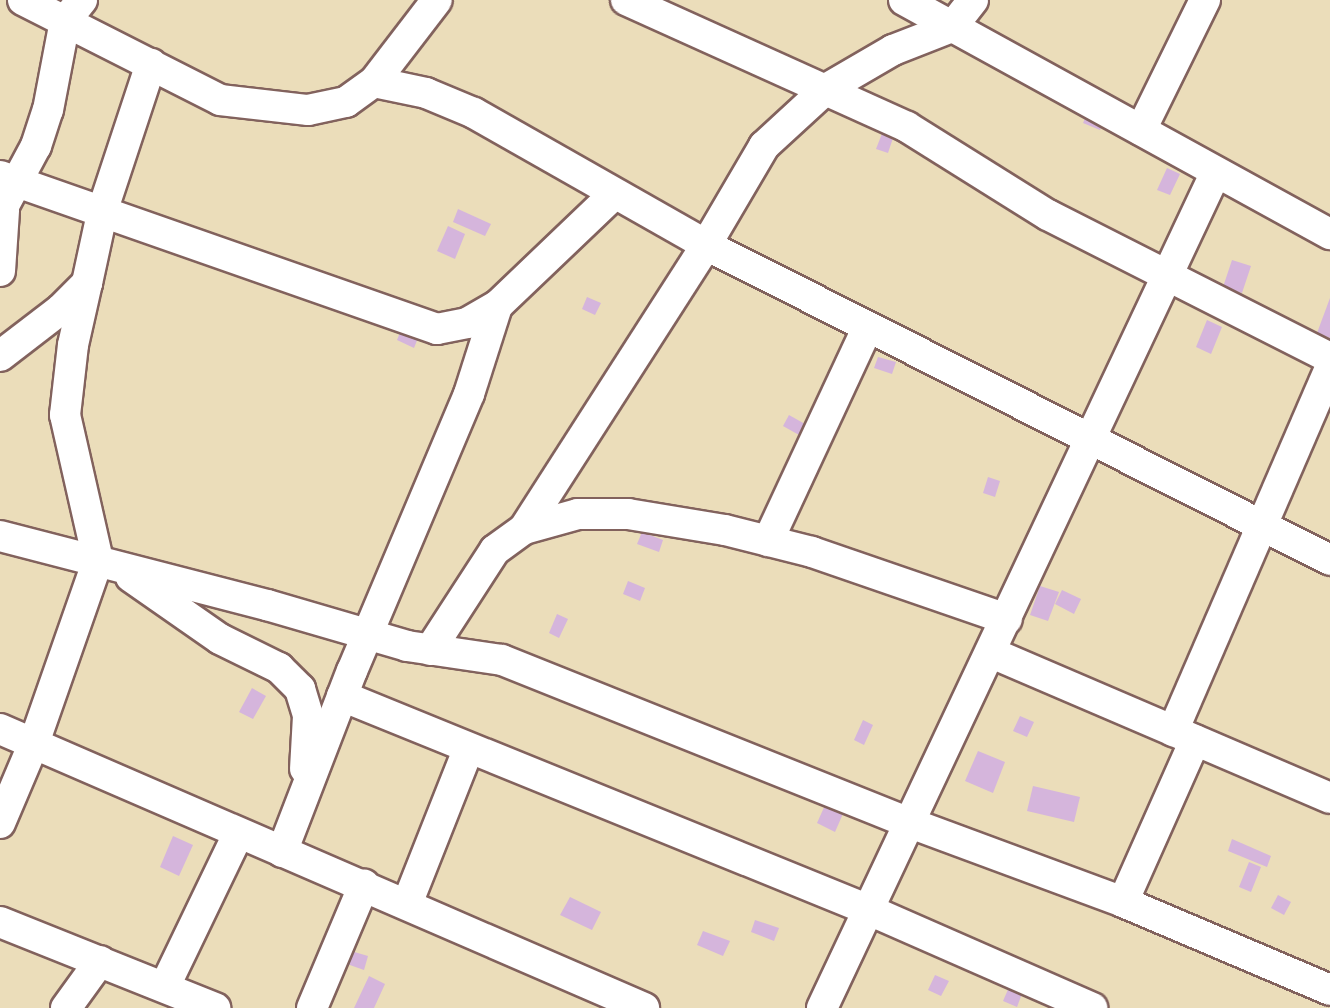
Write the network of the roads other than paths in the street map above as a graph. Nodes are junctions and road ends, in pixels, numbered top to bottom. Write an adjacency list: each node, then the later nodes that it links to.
1 (23, 0): 7 (street)
2 (437, 0): 10 (street)
3 (626, 0): 11 (street)
4 (904, 0): 8 (street)
5 (972, 0): 8 (street)
6 (1205, 0): 12 (street)
7 (74, 10): 9 (street); 14 (street)
8 (952, 27): 11 (street); 12 (street)
9 (151, 64): 10 (street); 16 (street)
10 (374, 82): 15 (street)
11 (826, 89): 19 (street); 21 (street)
12 (1141, 130): 13 (street)
13 (1216, 172): 18 (street); 21 (street)
14 (9, 178): 16 (street); 17 (street)
15 (614, 194): 19 (street); 23 (street)
16 (103, 209): 22 (street); 23 (street)
17 (2, 211): 20 (street)
18 (1330, 234)
19 (706, 245): 24 (street); 30 (street)
20 (0, 271)
21 (1166, 276): 26 (street); 28 (street)
22 (87, 283): 25 (street); 34 (street)
23 (497, 306): 36 (street)
24 (868, 327): 28 (street); 32 (street)
25 (0, 356)
26 (1330, 358)
27 (1330, 368): 29 (street)
28 (1089, 439): 29 (street); 35 (street)
29 (1261, 524): 33 (street); 41 (street)
30 (524, 529): 32 (street); 37 (street)
31 (0, 536): 34 (street)
32 (768, 541): 35 (street)
33 (1330, 560)
34 (106, 562): 36 (street); 42 (street); 44 (street)
35 (1007, 619): 38 (street)
36 (368, 635): 37 (street); 39 (street)
37 (430, 650): 47 (street)
38 (992, 653): 41 (street); 47 (street)
39 (342, 696): 43 (street); 44 (street)
40 (0, 729): 42 (street)
41 (1184, 735): 45 (street); 51 (street)
42 (33, 743): 46 (street); 48 (street)
43 (468, 750): 52 (street); 53 (street)
44 (304, 796): 49 (street)
45 (1330, 798)
46 (0, 823)
47 (910, 823): 51 (street); 53 (street)
48 (238, 834): 49 (street); 56 (street)
49 (282, 852): 50 (street)
50 (364, 885): 52 (street); 60 (street)
51 (1123, 902): 57 (street)
52 (407, 904): 61 (street)
53 (869, 910): 62 (street); 63 (street)
54 (0, 922): 55 (street)
55 (100, 961): 56 (street); 58 (street)
56 (165, 986): 59 (street)
57 (1330, 990)
58 (66, 1008)
59 (215, 1008)
60 (312, 1008)
61 (644, 1008)
62 (822, 1008)
63 (1092, 1008)

